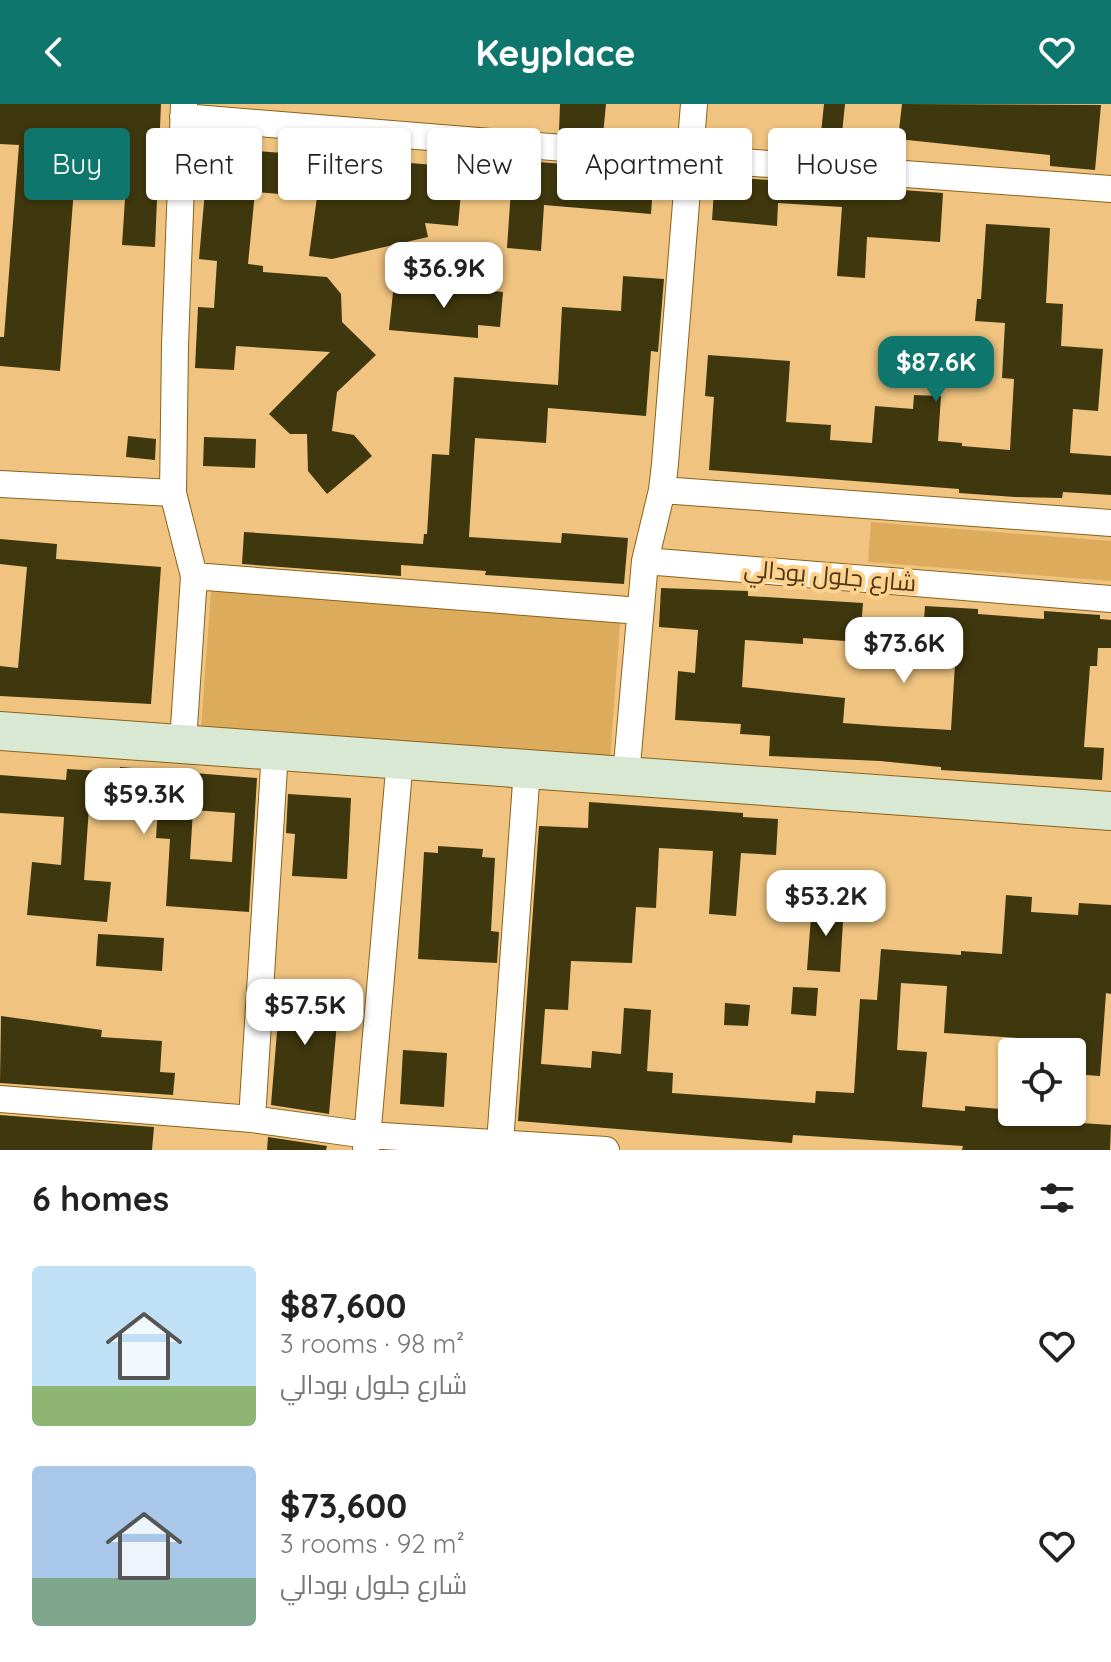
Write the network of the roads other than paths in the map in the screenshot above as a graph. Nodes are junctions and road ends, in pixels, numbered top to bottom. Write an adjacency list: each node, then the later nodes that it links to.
1 (694, 104): 3 (street)
2 (184, 110): 4 (street); 10 (street)
3 (691, 128)
4 (557, 146)
5 (752, 163): 6 (street)
6 (1111, 189)
7 (684, 200): 9 (street)
8 (0, 484): 10 (street)
9 (662, 490): 11 (street); 12 (street)
10 (173, 493): 13 (street)
11 (1111, 523)
12 (645, 561): 14 (street, شارع جلول بودالي); 15 (street)
13 (194, 576): 15 (street); 17 (street)
14 (1111, 599)
15 (640, 611): 21 (street)
16 (0, 731): 17 (main road)
17 (183, 742): 18 (main road)
18 (275, 751): 19 (main road); 24 (street)
19 (400, 759): 20 (main road); 25 (street)
20 (527, 769): 21 (main road); 26 (street)
21 (626, 776): 22 (main road)
22 (1111, 811)
23 (0, 1099): 24 (street)
24 (252, 1119): 25 (street)
25 (366, 1143): 26 (street)
26 (500, 1143): 27 (street)
27 (606, 1150)

